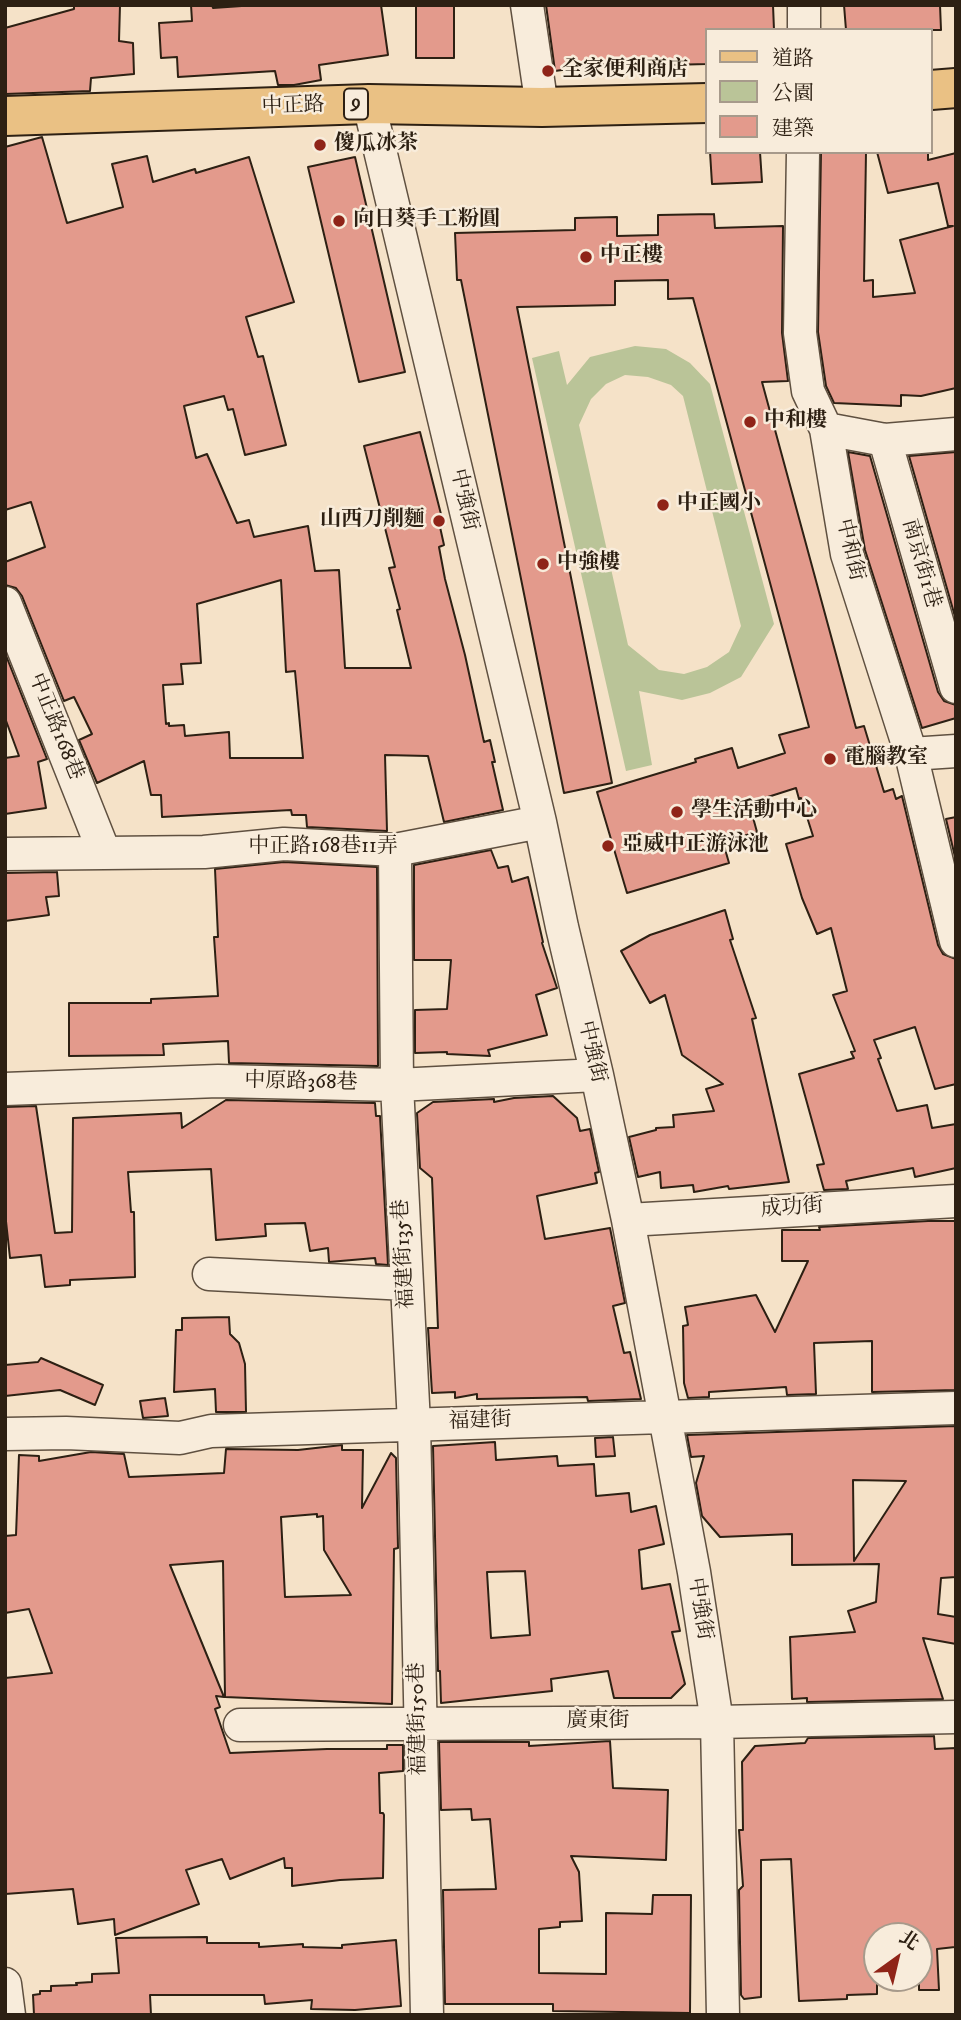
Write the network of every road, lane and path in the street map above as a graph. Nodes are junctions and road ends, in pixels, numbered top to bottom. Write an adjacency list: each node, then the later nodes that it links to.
1 (527, 5): 8 (street)
2 (804, 5): 3 (street)
3 (804, 28)
4 (956, 88): 5 (main road)
5 (933, 90)
6 (706, 103): 8 (main road, 中正路 / 9)
7 (369, 104): 8 (main road, 中正路 / 9); 9 (main road, 中正路 / 9); 18 (street, 中強街)
8 (542, 107)
9 (5, 117)
10 (803, 154): 11 (street, 中和街)
11 (826, 429): 13 (street); 17 (street, 中和街)
12 (956, 434): 13 (street)
13 (885, 440): 15 (street, 南京街1巷)
14 (5, 603): 20 (street, 中正路168巷)
15 (956, 687)
16 (956, 751): 17 (street)
17 (911, 754): 22 (street, 中和街)
18 (540, 822): 19 (street, 中正路168巷11弄); 23 (street, 中強街)
19 (395, 850): 20 (street, 中正路168巷11弄); 24 (street, 福建街135巷)
20 (104, 852): 21 (street, 中正路168巷11弄)
21 (5, 854)
22 (956, 941)
23 (597, 1075): 24 (street, 中原路368巷); 27 (street, 中強街)
24 (397, 1085): 25 (street, 中原路368巷); 29 (street, 福建街135巷)
25 (5, 1089)
26 (956, 1201): 27 (street, 成功街)
27 (628, 1220): 31 (street, 中強街)
28 (209, 1274): 29 (street)
29 (407, 1284): 32 (street, 福建街135巷)
30 (956, 1408): 31 (street, 福建街)
31 (665, 1417): 32 (street, 福建街); 35 (street, 中強街)
32 (414, 1424): 33 (street, 福建街); 36 (street, 福建街150巷)
33 (5, 1434)
34 (956, 1717): 35 (street, 廣東街)
35 (716, 1722): 36 (street, 廣東街); 41 (street, 中強街)
36 (419, 1723): 37 (street, 廣東街); 40 (street, 福建街150巷)
37 (240, 1726)
38 (5, 1984): 39 (street)
39 (9, 2015)
40 (427, 2015)
41 (723, 2015)

